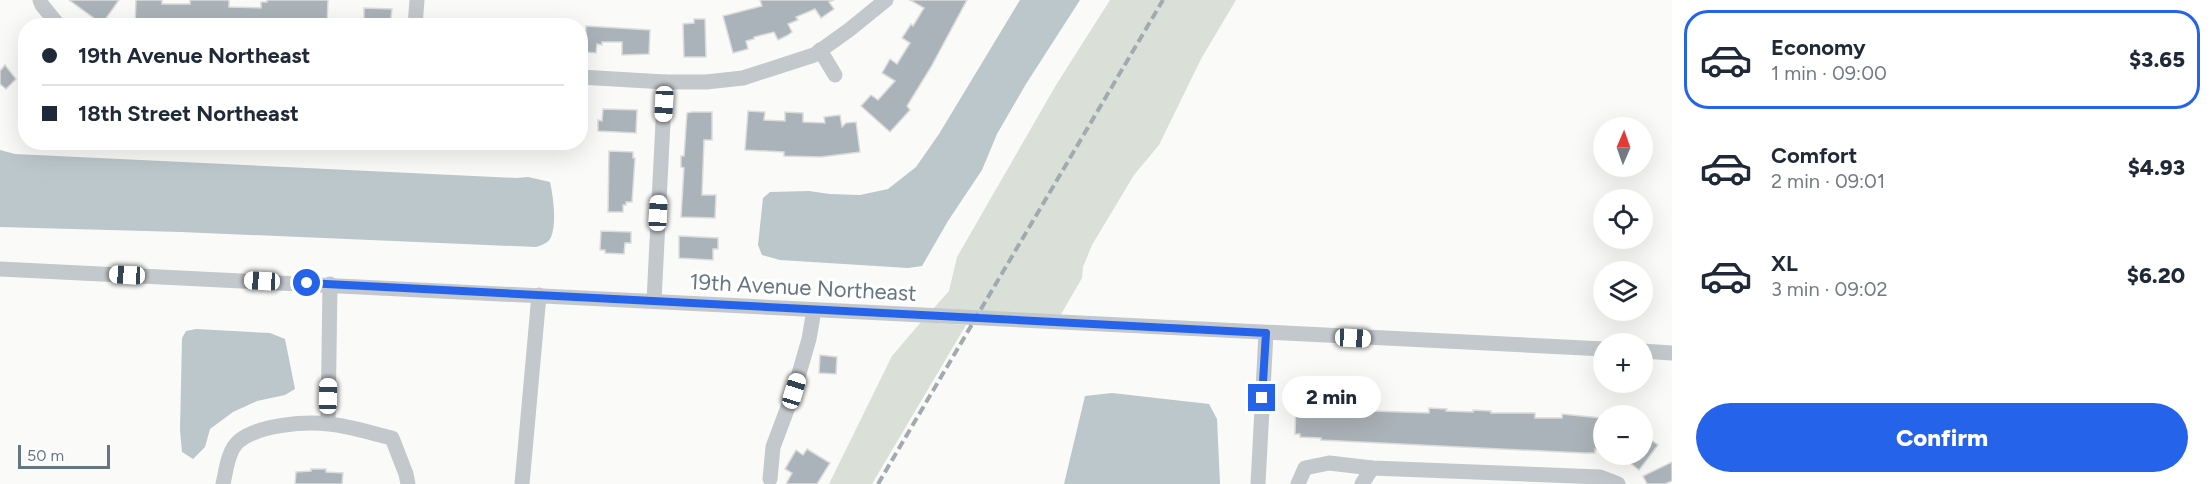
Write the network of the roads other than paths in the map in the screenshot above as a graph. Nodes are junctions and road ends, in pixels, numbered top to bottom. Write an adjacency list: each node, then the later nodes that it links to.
1 (40, 0): 4 (street)
2 (417, 0): 5 (street)
3 (886, 0): 6 (street)
4 (53, 18)
5 (416, 18)
6 (820, 50): 7 (street); 9 (street)
7 (835, 75)
8 (588, 77): 9 (street)
9 (665, 82): 13 (street)
10 (0, 269): 11 (street, 19th Avenue Northeast)
11 (330, 284): 12 (street, 19th Avenue Northeast); 19 (street)
12 (539, 295): 13 (street, 19th Avenue Northeast); 25 (street)
13 (654, 301): 14 (street, 19th Avenue Northeast)
14 (814, 310): 15 (street, 19th Avenue Northeast); 21 (street)
15 (1266, 333): 16 (street, 19th Avenue Northeast); 26 (street)
16 (1593, 349)
17 (1653, 352): 18 (street)
18 (1672, 353)
19 (328, 423): 23 (street); 24 (street)
20 (1372, 468): 22 (street); 27 (street); 28 (street)
21 (770, 479)
22 (1473, 479): 29 (street)
23 (223, 484)
24 (408, 484)
25 (522, 484)
26 (1258, 484)
27 (1298, 484)
28 (1362, 484)
29 (1618, 484)

